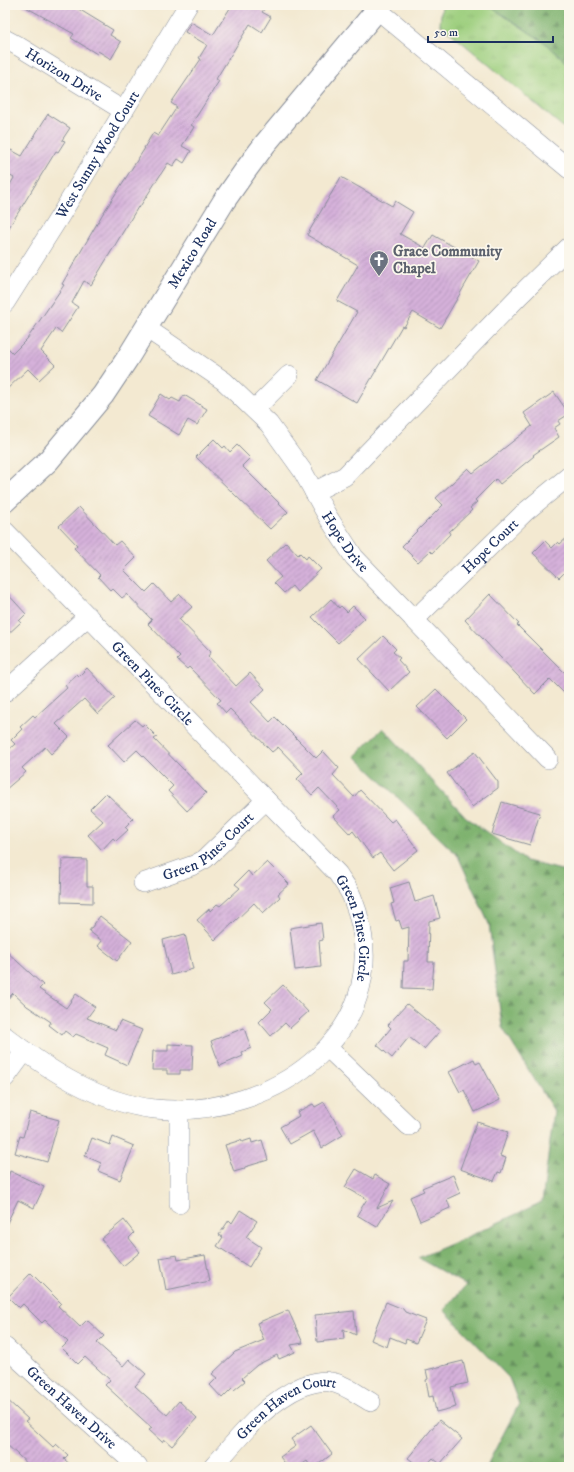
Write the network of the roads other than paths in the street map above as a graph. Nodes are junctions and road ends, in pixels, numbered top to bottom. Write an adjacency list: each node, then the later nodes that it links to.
1 (188, 5): 4 (street, West Sunny Wood Court)
2 (377, 6): 5 (street); 8 (main road, Mexico Road)
3 (5, 39): 4 (street, Horizon Drive)
4 (124, 111): 7 (street, West Sunny Wood Court)
5 (569, 169)
6 (569, 247): 12 (street)
7 (5, 303)
8 (146, 328): 10 (street, Hope Drive); 13 (main road, Mexico Road)
9 (289, 375): 10 (street)
10 (255, 409): 12 (street, Hope Drive)
11 (569, 476): 16 (street, Hope Court)
12 (314, 492): 16 (street, Hope Drive)
13 (5, 501)
14 (5, 531): 15 (street, Green Pines Circle)
15 (88, 616): 17 (street); 19 (street, Green Pines Circle)
16 (414, 620): 18 (street, Hope Drive)
17 (5, 692)
18 (548, 759)
19 (266, 800): 20 (street, Green Pines Court); 22 (street, Green Pines Circle)
20 (143, 883)
21 (5, 1036): 23 (street, Green Pines Circle)
22 (328, 1048): 25 (street, Green Pines Circle); 26 (street)
23 (25, 1051): 24 (street); 25 (street, Green Pines Circle)
24 (5, 1078)
25 (179, 1110): 27 (street)
26 (409, 1126)
27 (180, 1204)
28 (5, 1347): 30 (street, Green Haven Drive)
29 (371, 1402): 31 (street, Green Haven Court)
30 (138, 1467)
31 (213, 1467)

